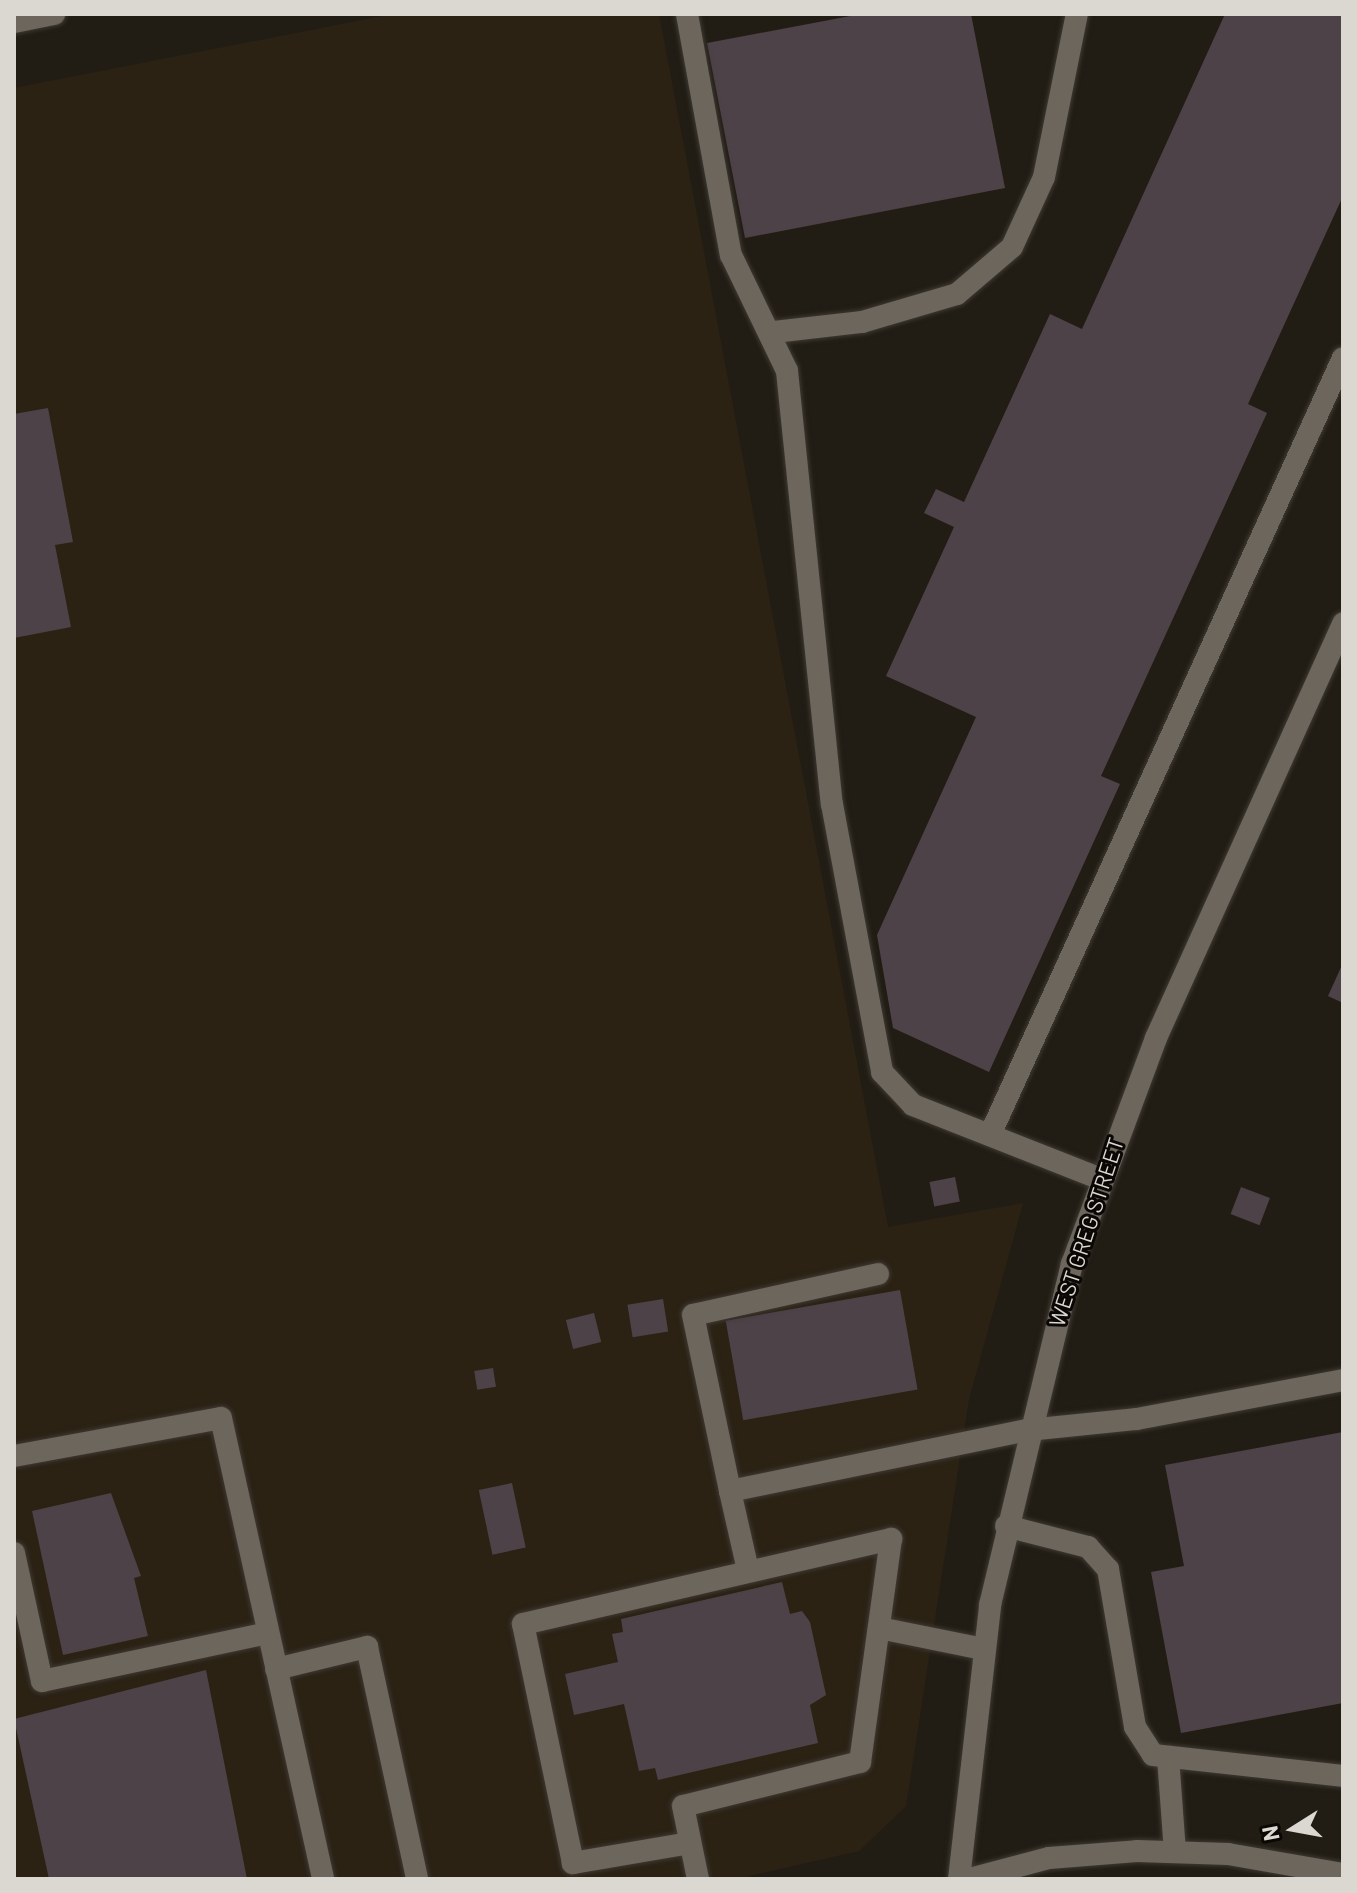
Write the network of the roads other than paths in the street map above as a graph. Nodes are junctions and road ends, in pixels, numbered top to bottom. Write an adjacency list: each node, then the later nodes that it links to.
1 (54, 14): 4 (main road)
2 (687, 14): 5 (main road)
3 (1077, 14): 5 (main road)
4 (14, 22)
5 (774, 332): 8 (main road)
6 (1343, 360): 8 (main road)
7 (1343, 623): 9 (main road, WEST GREG STREET)
8 (990, 1135): 9 (main road)
9 (1101, 1179): 12 (main road, WEST GREG STREET)
10 (878, 1274): 14 (main road)
11 (1343, 1380): 12 (main road)
12 (1028, 1430): 14 (main road); 15 (main road, WEST GREG STREET)
13 (14, 1456): 19 (main road)
14 (730, 1491): 17 (main road)
15 (1006, 1526): 20 (main road, WEST GREG STREET); 22 (main road)
16 (14, 1553): 19 (main road)
17 (748, 1570): 18 (main road); 24 (main road)
18 (879, 1628): 20 (main road); 24 (main road)
19 (268, 1633): 21 (main road)
20 (983, 1649): 30 (main road, WEST GREG STREET)
21 (276, 1669): 27 (main road); 28 (main road)
22 (1168, 1757): 23 (main road); 25 (main road)
23 (1343, 1776)
24 (690, 1843): 29 (main road)
25 (1175, 1852): 26 (main road); 31 (main road)
26 (1339, 1875)
27 (323, 1879)
28 (417, 1879)
29 (698, 1879)
30 (959, 1879)
31 (970, 1879)

